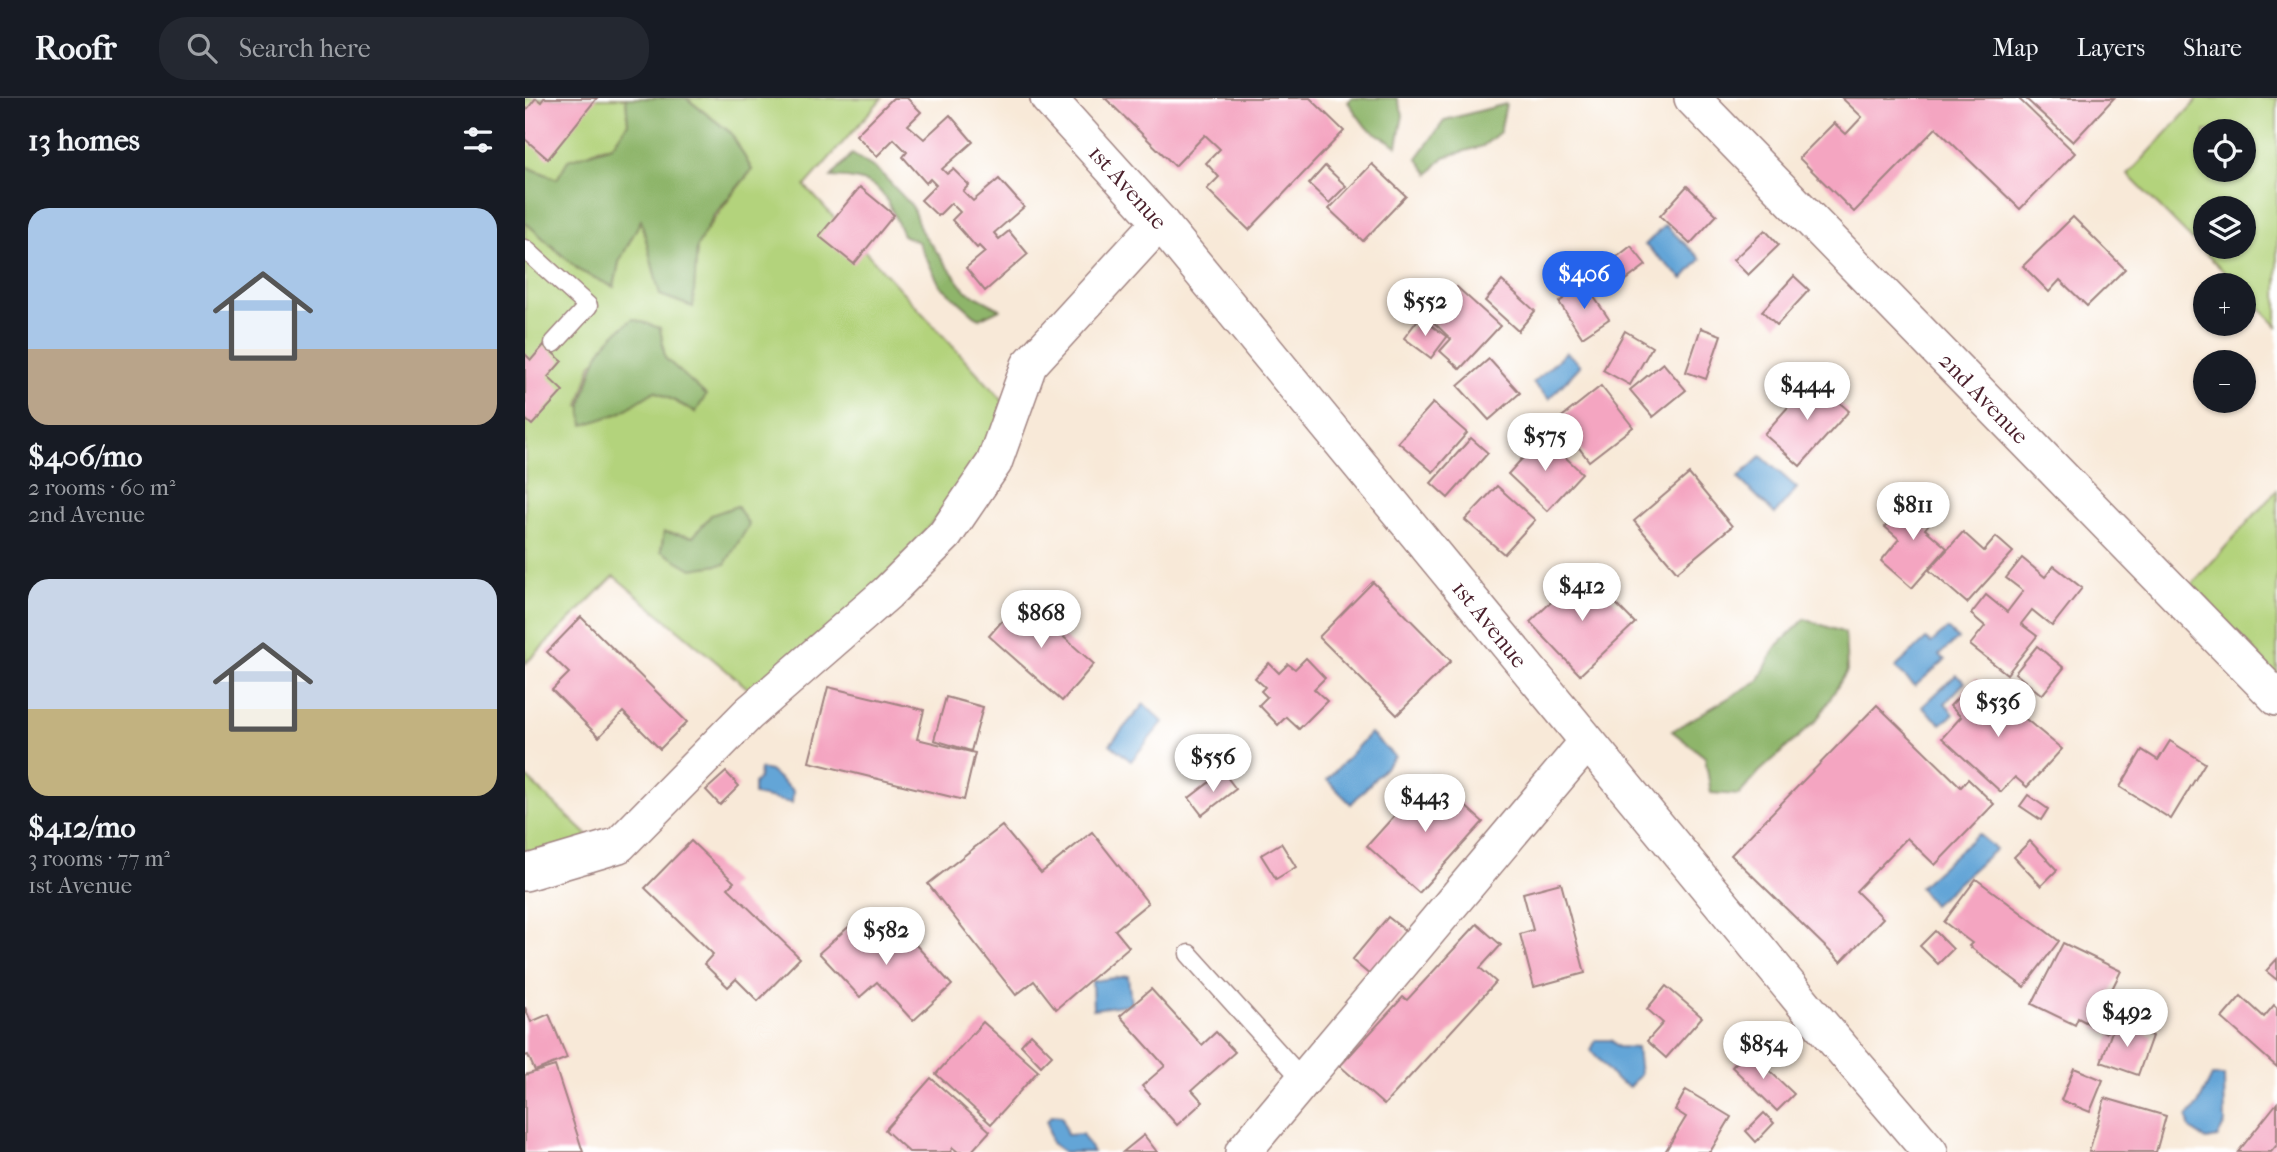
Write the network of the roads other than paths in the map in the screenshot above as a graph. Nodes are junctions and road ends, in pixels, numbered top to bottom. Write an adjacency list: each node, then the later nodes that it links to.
1 (1048, 98): 3 (street, 1st Avenue)
2 (1692, 98): 6 (street, 2nd Avenue)
3 (1160, 222): 7 (street, 1st Avenue); 8 (street)
4 (525, 249): 5 (lane)
5 (554, 343)
6 (2277, 698)
7 (1587, 742): 10 (street); 12 (street, 1st Avenue)
8 (525, 873)
9 (1189, 954): 10 (lane)
10 (1303, 1080): 11 (street)
11 (1243, 1152)
12 (1930, 1152)

